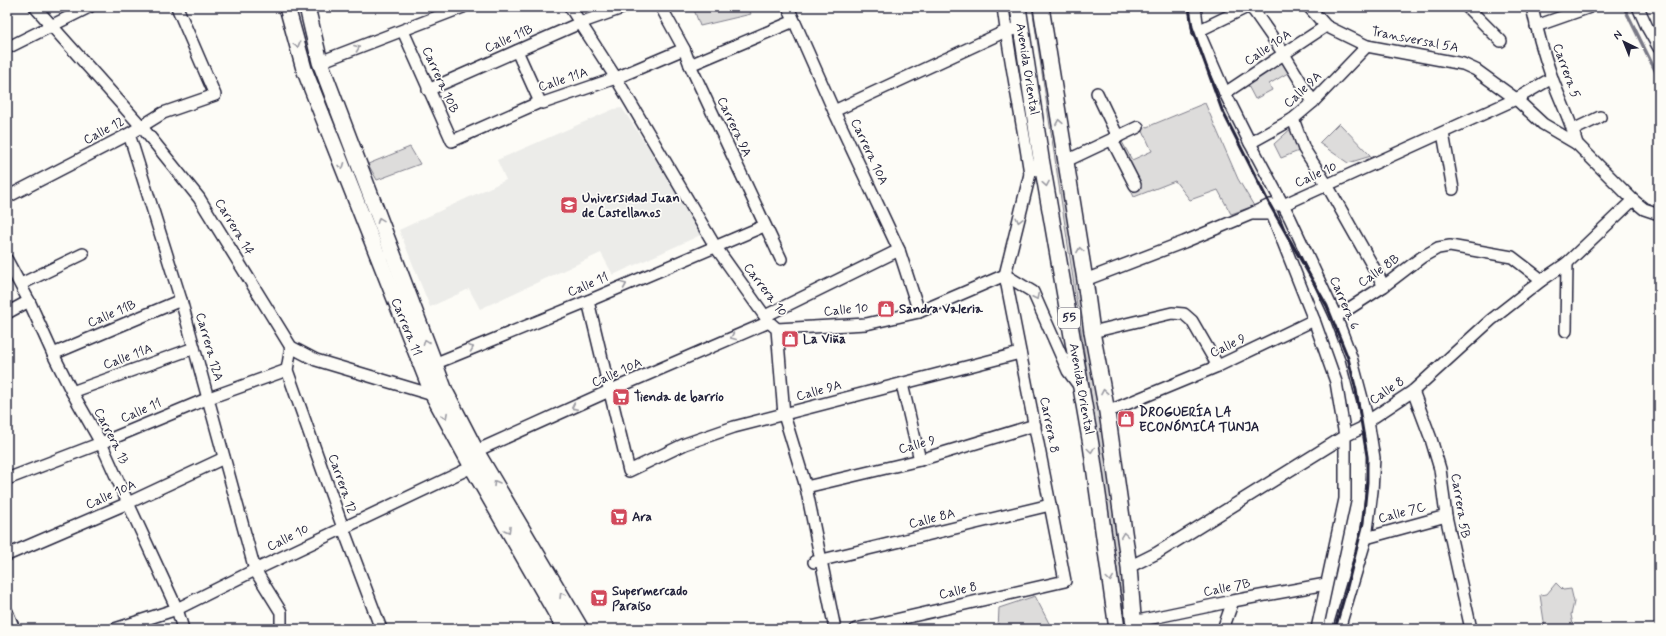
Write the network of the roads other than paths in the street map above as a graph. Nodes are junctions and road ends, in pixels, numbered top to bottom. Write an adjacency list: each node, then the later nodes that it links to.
1 (35, 7): 22 (street, Carrera 14)
2 (89, 7): 22 (street)
3 (177, 7): 48 (street, Calle 12)
4 (287, 7): 94 (main road, Carrera 11, one-way to 94)
5 (307, 7): 35 (main road, Carrera 11)
6 (463, 7): 26 (street)
7 (570, 7): 21 (street, Carrera 10)
8 (625, 7): 21 (street, Calle 11B)
9 (661, 7): 32 (street, Carrera 9A)
10 (788, 7): 20 (street, Carrera 10A)
11 (1003, 7): 25 (street, Avenida Oriental)
12 (1018, 7): 25 (main road, Avenida Oriental / 55)
13 (1040, 7): 58 (main road, Avenida Oriental / 55, one-way to 13)
14 (1195, 7): 27 (street, Carrera 6)
15 (1309, 7): 23 (street, Transversal 5A)
16 (1467, 7): 28 (street)
17 (1532, 7): 24 (street, Carrera 5)
18 (1590, 7): 24 (street)
19 (1638, 7): 31 (street)
20 (794, 21): 36 (street); 45 (street, Carrera 10A)
21 (580, 23): 33 (street, Calle 11B); 37 (street, Carrera 10)
22 (52, 26): 30 (street); 48 (street, Carrera 14)
23 (1326, 26): 29 (street, Transversal 5A); 34 (street, Calle 10A)
24 (1536, 26): 38 (street, Carrera 5)
25 (1013, 29): 45 (street); 57 (main road, Avenida Oriental / 55); 59 (street, Avenida Oriental)
26 (403, 31): 35 (street, one-way to 26); 39 (street, Carrera 10B)
27 (1198, 31): 34 (street); 41 (street, Carrera 6)
28 (1501, 41)
29 (1367, 46): 42 (street, Transversal 5A); 44 (street, Calle 9A)
30 (7, 48)
31 (1659, 48)
32 (684, 49): 36 (street, Carrera 9A); 37 (street, Calle 11A)
33 (517, 52): 39 (street, Calle 11B); 43 (street)
34 (1284, 54): 41 (street, Calle 10A); 44 (street)
35 (320, 62): 94 (main road, Carrera 11, one-way to 35)
36 (690, 65): 68 (street, Carrera 9A)
37 (616, 78): 43 (street, Calle 11A); 69 (street, Carrera 10)
38 (1552, 78): 42 (street, Calle 10); 50 (street, Carrera 5)
39 (428, 90): 54 (street, Carrera 10B)
40 (1097, 93): 53 (street)
41 (1225, 93): 55 (street, Carrera 6)
42 (1516, 99): 51 (street, Calle 10); 56 (street, Transversal 5A)
43 (540, 102): 54 (street, Calle 11A)
44 (1313, 102): 47 (street, Calle 9A)
45 (834, 111): 70 (street, Carrera 10A)
46 (1600, 117): 50 (street)
47 (1293, 119): 55 (street, Calle 9A); 61 (street)
48 (141, 126): 52 (street, Calle 12); 90 (street, Carrera 14)
49 (1138, 127): 53 (street)
50 (1573, 130): 56 (street, Carrera 5)
51 (1443, 133): 61 (street, Calle 10); 62 (street)
52 (129, 134): 63 (street, Calle 12); 80 (street, Carrera 12A)
53 (1115, 138): 58 (street); 60 (street)
54 (452, 141)
55 (1250, 143): 65 (street, Carrera 6)
56 (1577, 144): 64 (street)
57 (1041, 158): 59 (street, Carrera 8); 98 (main road, Avenida Oriental / 55, one-way to 98)
58 (1066, 161): 76 (main road, Avenida Oriental / 55, one-way to 58)
59 (1030, 174): 75 (street, Carrera 8, one-way to 75)
60 (1135, 185)
61 (1327, 185): 65 (street, Calle 10); 79 (street)
62 (1453, 189)
63 (7, 198)
64 (1632, 200): 67 (street); 74 (street, Calle 8)
65 (1283, 205): 66 (street, Calle 10); 85 (street, Carrera 6)
66 (1251, 214): 76 (street, Calle 10); 86 (street)
67 (1659, 214)
68 (764, 226): 69 (street, Calle 11); 72 (street, Carrera 9A)
69 (715, 246): 82 (street, Calle 11, one-way to 69); 87 (street, Carrera 10)
70 (900, 250): 83 (street, Carrera 10A); 87 (street, Calle 10A)
71 (83, 254): 78 (street)
72 (780, 259)
73 (7, 260): 78 (street, Carrera 13)
74 (1567, 263): 77 (street, Calle 8); 88 (street)
75 (1005, 275): 83 (street, Calle 10); 92 (street, Carrera 8); 98 (street, one-way to 98)
76 (1085, 280): 89 (main road, Avenida Oriental / 55)
77 (1542, 280): 79 (street, Calle 8B); 100 (street, Calle 8)
78 (21, 284): 81 (street, Carrera 13)
79 (1384, 286): 85 (street, Calle 8B)
80 (181, 300): 91 (street, Carrera 12A); 93 (street, Calle 11B)
81 (30, 301): 84 (street); 93 (street, Carrera 13)
82 (588, 301): 94 (street, Calle 11, one-way to 82); 99 (street)
83 (919, 312): 87 (street, Calle 10)
84 (7, 313)
85 (1336, 317): 106 (street, Carrera 6)
86 (1314, 320): 95 (street, Calle 9); 108 (street)
87 (770, 322): 99 (street, Calle 10A, one-way to 99); 105 (street, Carrera 10)
88 (1566, 331)
89 (1092, 332): 95 (street); 104 (main road, Avenida Oriental / 55, one-way to 89)
90 (290, 347): 96 (street, Carrera 12); 102 (street)
91 (194, 348): 101 (street, Calle 11A); 103 (street, Carrera 12A)
92 (1020, 353): 97 (street, Calle 9A); 107 (street, Carrera 8)
93 (53, 354): 101 (street, Carrera 13)
94 (428, 366): 102 (main road, Carrera 11)
95 (1218, 366): 104 (street, Calle 9)
96 (287, 370): 103 (street, Calle 11); 119 (street, Carrera 12)
97 (902, 384): 105 (street, Calle 9A); 112 (street)
98 (1082, 390): 141 (main road, Avenida Oriental / 55, one-way to 141)
99 (610, 391): 105 (street, Calle 9A); 110 (street, Calle 10A, one-way to 110)
100 (1412, 391): 106 (street, Calle 8); 118 (street, Carrera 5B)
101 (72, 392): 109 (street, Carrera 13)
102 (439, 393): 110 (main road, Carrera 11); 113 (main road, Carrera 11, one-way to 113)
103 (209, 398): 109 (street, Calle 11); 111 (street, Carrera 12A)
104 (1108, 412): 123 (main road, Avenida Oriental / 55, one-way to 104)
105 (784, 415): 115 (street, Carrera 10)
106 (1368, 421): 108 (street, Calle 8); 120 (street, Carrera 6)
107 (1035, 425): 112 (street, Calle 9); 117 (street, Carrera 8)
108 (1345, 436): 123 (street, Calle 8); 126 (street)
109 (101, 443): 114 (street, Calle 11); 116 (street, Carrera 13)
110 (476, 451): 137 (main road, Carrera 11, one-way to 110)
111 (224, 458): 116 (street, Calle 10A); 124 (street, Carrera 12A)
112 (920, 460): 115 (street, Calle 9)
113 (472, 467): 119 (street, Calle 10); 136 (main road, Carrera 11, one-way to 136)
114 (7, 479)
115 (806, 487): 122 (street, Carrera 10)
116 (128, 503): 121 (street, Calle 10A); 128 (street, Carrera 13)
117 (1050, 505): 122 (street, Calle 8A); 125 (street, Carrera 8)
118 (1446, 516): 120 (street, Calle 7C); 145 (street, Carrera 5B)
119 (343, 528): 124 (street, Calle 10); 135 (street, Carrera 12)
120 (1366, 538): 144 (street, Carrera 6)
121 (7, 555)
122 (820, 561): 138 (street); 139 (street, Carrera 10)
123 (1129, 566): 130 (main road, Avenida Oriental / 55)
124 (255, 570): 128 (street, Calle 10); 134 (street, Carrera 12A)
125 (1066, 581): 140 (street, Calle 8)
126 (1326, 584): 127 (street, Calle 7B); 143 (street)
127 (1233, 601): 130 (street, Calle 7B); 142 (street)
128 (177, 608): 132 (street, Calle 10); 133 (street, Carrera 13)
129 (7, 612): 131 (street)
130 (1134, 626)
131 (14, 629)
132 (115, 629)
133 (183, 629)
134 (281, 629)
135 (381, 629)
136 (565, 629)
137 (581, 629)
138 (828, 629)
139 (835, 629)
140 (856, 629)
141 (1117, 629)
142 (1223, 629)
143 (1317, 629)
144 (1339, 629)
145 (1470, 629)

